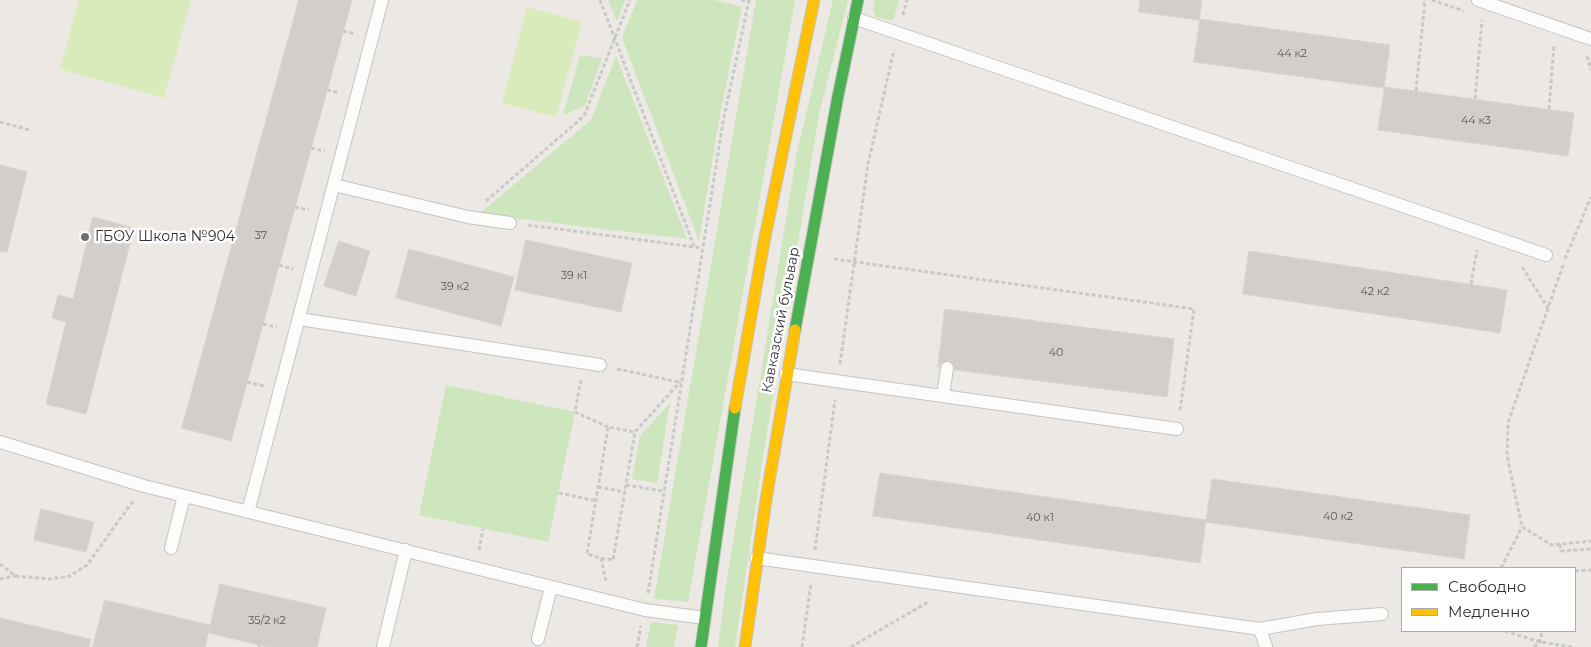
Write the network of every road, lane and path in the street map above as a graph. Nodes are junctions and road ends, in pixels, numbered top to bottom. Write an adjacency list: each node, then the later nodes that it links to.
1 (382, 0): 21 (lane)
2 (600, 0): 14 (path)
3 (630, 0): 14 (path)
4 (742, 0): 9 (path)
5 (814, 0): 77 (street, Кавказский бульвар)
6 (858, 0): 11 (street, Кавказский бульвар)
7 (907, 0): 13 (path)
8 (1424, 0): 16 (path)
9 (749, 1): 27 (path)
10 (1481, 1): 12 (lane); 17 (path)
11 (854, 18): 13 (lane); 28 (street, Кавказский бульвар)
12 (1556, 27): 15 (lane); 18 (path)
13 (898, 32): 25 (lane); 30 (path)
14 (615, 38): 23 (path); 26 (path)
15 (1591, 39)
16 (1416, 91)
17 (1475, 99)
18 (1549, 110)
19 (0, 122): 20 (path)
20 (30, 130)
21 (334, 185): 23 (lane); 34 (lane)
22 (1591, 197): 33 (path)
23 (468, 217): 24 (lane)
24 (510, 223): 26 (path)
25 (1482, 233): 29 (lane); 32 (path)
26 (694, 246): 27 (path)
27 (702, 248): 40 (path)
28 (809, 255): 30 (path); 37 (street, Кавказский бульвар)
29 (1546, 255)
30 (856, 262): 39 (path); 43 (path)
31 (1519, 262): 33 (path)
32 (1472, 284)
33 (1548, 309): 55 (path)
34 (299, 319): 35 (lane); 54 (lane)
35 (600, 365): 40 (path)
36 (947, 368): 41 (lane)
37 (786, 374): 39 (lane); 62 (street, Кавказский бульвар)
38 (582, 376): 42 (path)
39 (838, 381): 41 (lane); 64 (path)
40 (680, 382): 44 (path); 49 (path)
41 (943, 396): 43 (lane)
42 (608, 427): 44 (path); 48 (path)
43 (1177, 429)
44 (635, 432): 46 (path)
45 (0, 442): 47 (lane)
46 (626, 485): 49 (path); 50 (path)
47 (144, 486): 52 (lane); 68 (path)
48 (598, 487): 50 (path); 53 (path)
49 (663, 491): 74 (path)
50 (625, 492): 61 (path)
51 (559, 493): 53 (path)
52 (184, 496): 54 (lane); 58 (lane)
53 (596, 501): 61 (path)
54 (248, 512): 60 (lane)
55 (1522, 527): 57 (path); 65 (path)
56 (1591, 541): 57 (path)
57 (1560, 544): 59 (path)
58 (171, 548)
59 (1591, 549)
60 (406, 550): 72 (lane); 83 (lane)
61 (601, 558): 70 (path)
62 (756, 558): 64 (lane); 85 (street, Кавказский бульвар)
63 (0, 564): 68 (path)
64 (813, 567): 71 (lane); 86 (path)
65 (1501, 567)
66 (1591, 570): 67 (path)
67 (1576, 571)
68 (16, 576): 69 (path)
69 (0, 579)
70 (614, 583)
71 (941, 584): 78 (lane); 87 (path)
72 (551, 586): 75 (lane); 81 (lane)
73 (640, 589): 74 (path)
74 (648, 591): 75 (path)
75 (645, 610): 77 (lane)
76 (1382, 614): 78 (lane)
77 (705, 618): 84 (street, Кавказский бульвар)
78 (1260, 629): 88 (lane)
79 (1508, 632): 82 (path)
80 (1542, 632): 82 (path)
81 (538, 639)
82 (1540, 642): 89 (path); 90 (path)
83 (383, 647)
84 (701, 647)
85 (745, 647)
86 (802, 647)
87 (851, 647)
88 (1266, 647)
89 (1534, 647)
90 (1572, 647)

